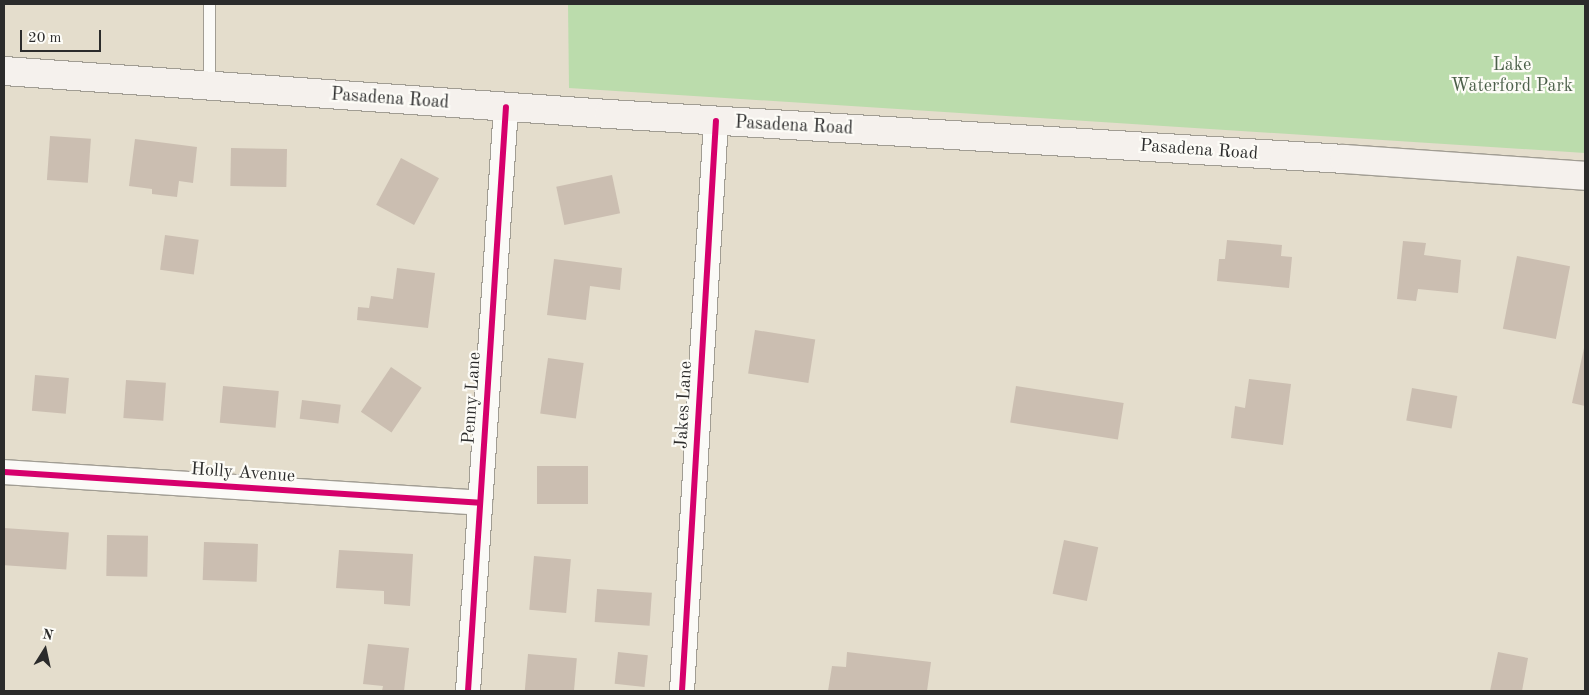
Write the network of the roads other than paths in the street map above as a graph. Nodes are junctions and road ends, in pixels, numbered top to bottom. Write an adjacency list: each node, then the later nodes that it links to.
1 (209, 4): 3 (lane)
2 (4, 72): 3 (main road, Pasadena Road)
3 (209, 86): 4 (main road, Pasadena Road)
4 (506, 107): 5 (main road, Pasadena Road); 8 (street, Penny Lane)
5 (716, 121): 6 (main road, Pasadena Road); 10 (street, Jakes Lane)
6 (1585, 176)
7 (4, 472): 8 (street, Holly Avenue)
8 (480, 503): 9 (street, Penny Lane)
9 (468, 691)
10 (682, 691)

